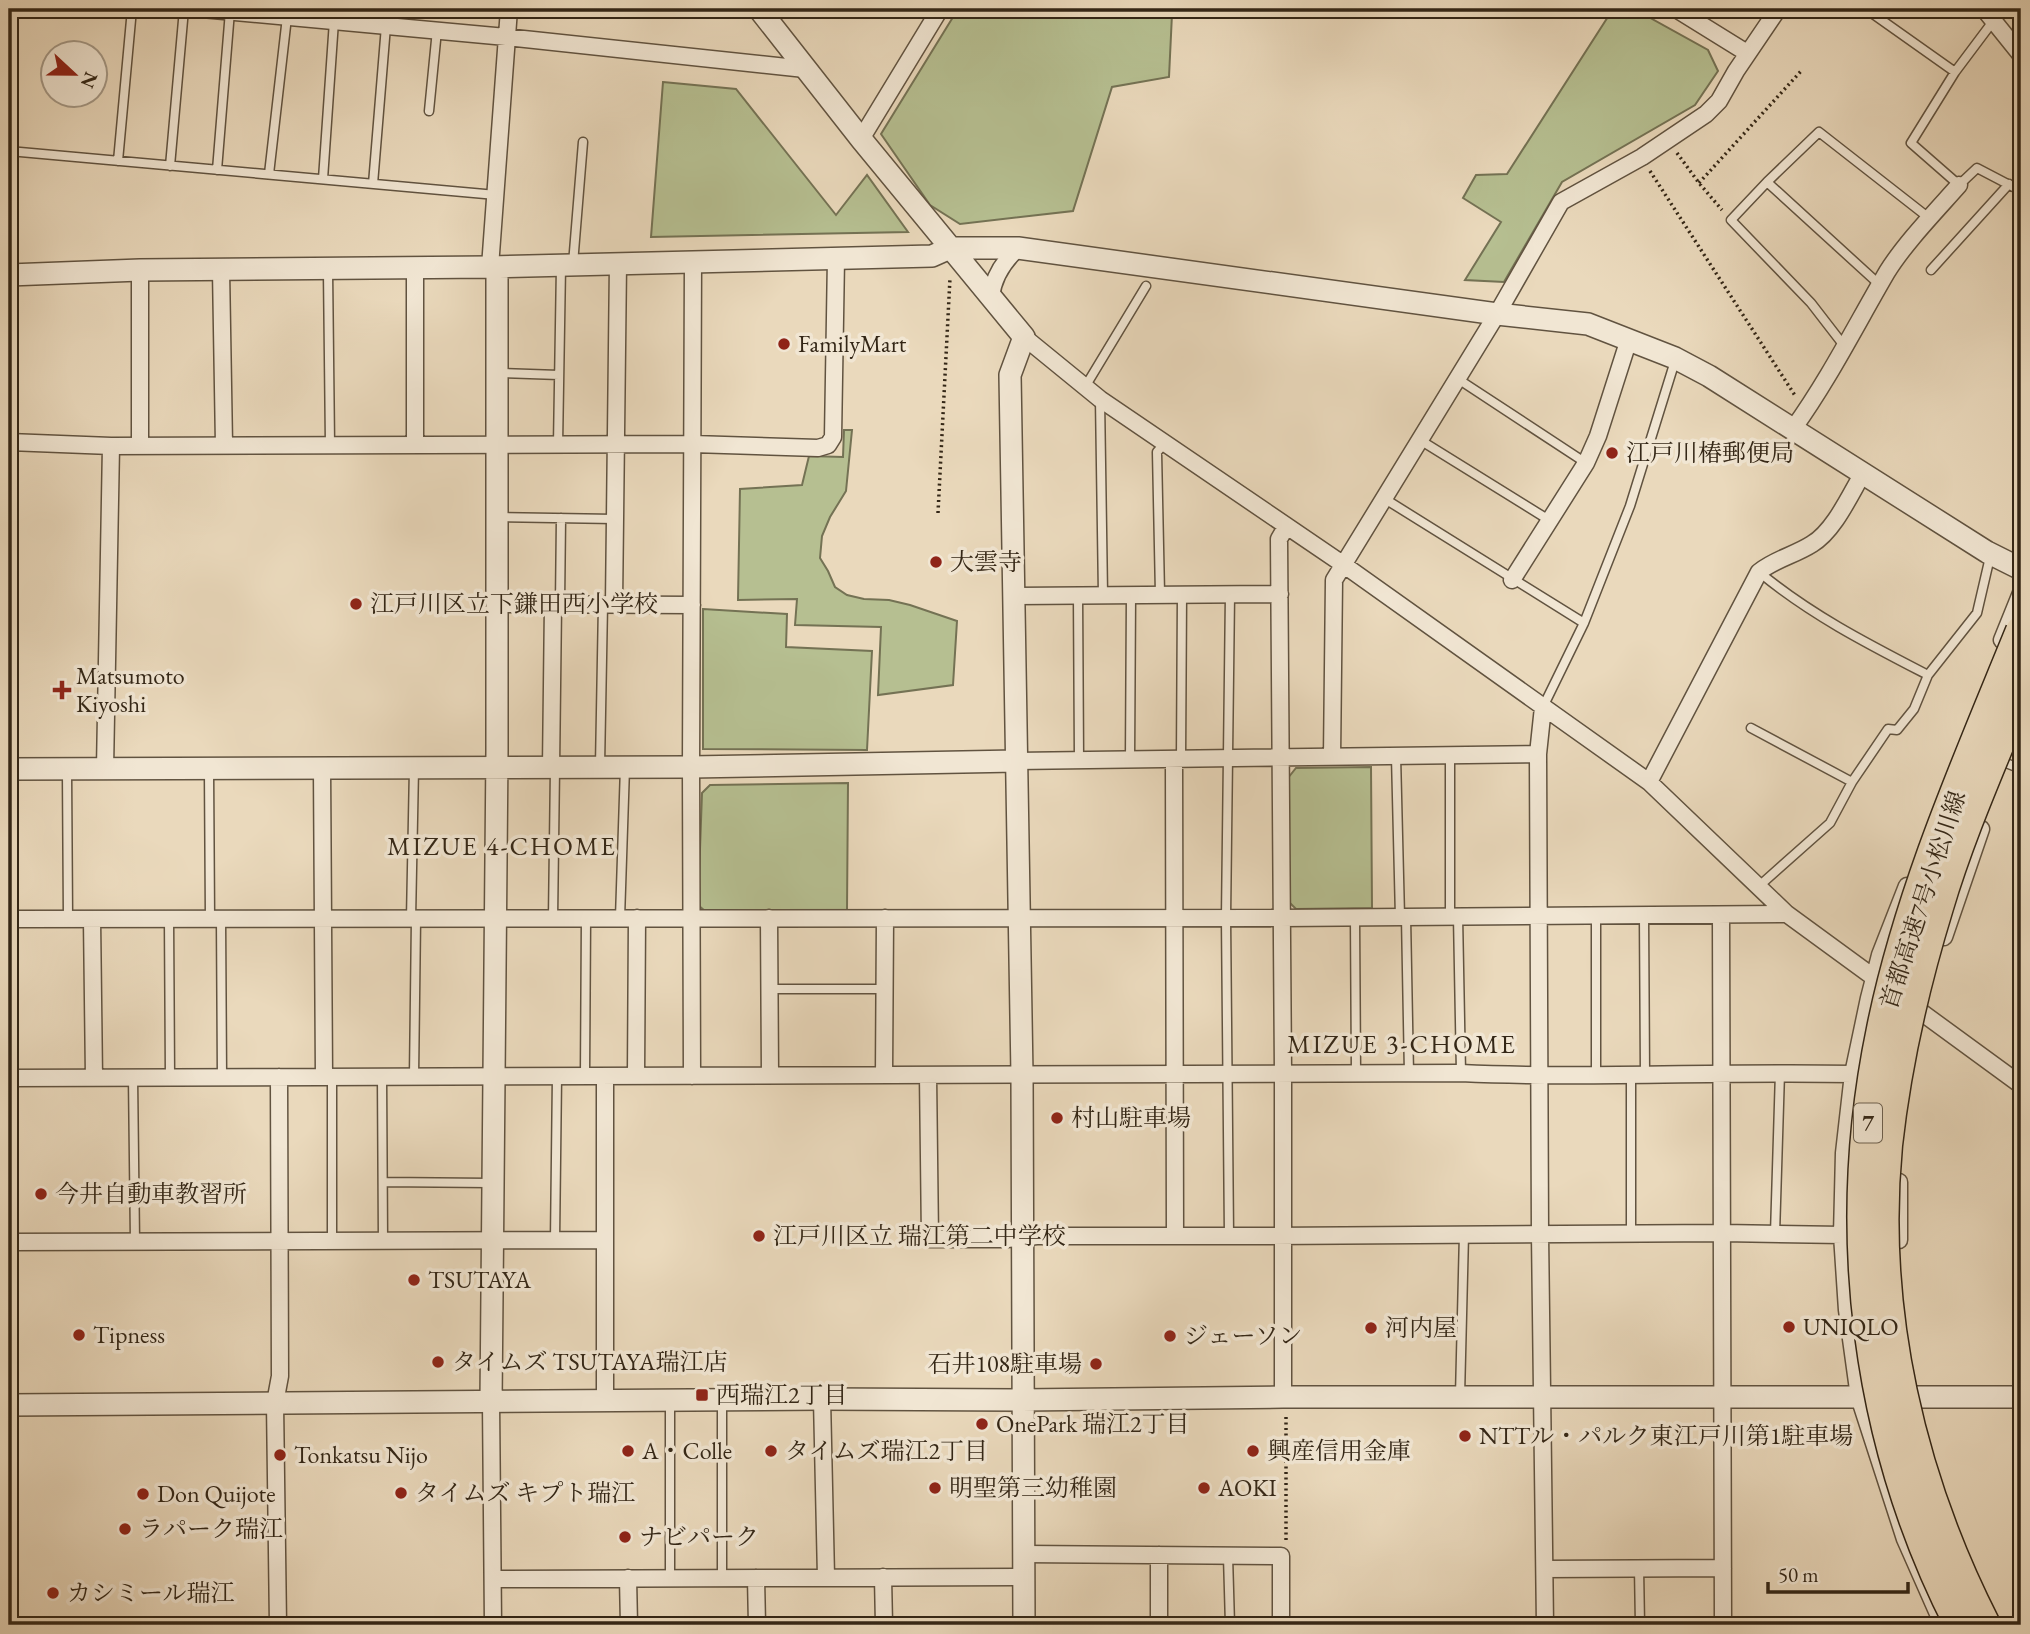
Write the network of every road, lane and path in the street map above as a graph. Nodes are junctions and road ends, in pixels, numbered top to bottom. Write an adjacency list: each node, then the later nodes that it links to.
1 (132, 9): 28 (lane)
2 (184, 9): 29 (lane)
3 (202, 9): 10 (street)
4 (509, 9): 16 (street)
5 (759, 9): 19 (street)
6 (940, 9): 23 (street)
7 (1676, 9): 17 (street)
8 (1778, 9): 17 (street)
9 (1866, 9): 21 (lane)
10 (230, 11): 12 (street); 30 (lane)
11 (1989, 14): 18 (street); 21 (lane)
12 (288, 17): 13 (street); 31 (lane)
13 (334, 21): 14 (street); 32 (lane)
14 (386, 26): 15 (street); 35 (lane)
15 (437, 30): 16 (street); 22 (lane)
16 (506, 37): 19 (street); 39 (street)
17 (1747, 53): 24 (street)
18 (2021, 55)
19 (805, 69): 23 (street)
20 (1802, 70): 34 (path)
21 (1955, 72): 37 (lane)
22 (429, 111)
23 (861, 139): 44 (street)
24 (1667, 140): 27 (street); 34 (path)
25 (583, 142): 47 (lane)
26 (9, 151): 28 (lane)
27 (1642, 157): 58 (street); 68 (path)
28 (118, 161): 29 (lane)
29 (170, 166): 30 (lane)
30 (217, 170): 31 (lane)
31 (269, 174): 32 (lane)
32 (323, 179): 35 (lane)
33 (1767, 182): 40 (lane); 41 (lane); 56 (lane)
34 (1699, 183): 41 (path)
35 (373, 184): 39 (lane)
36 (2009, 184): 37 (lane); 38 (lane); 53 (lane)
37 (1959, 185): 40 (street)
38 (2021, 191)
39 (496, 195): 49 (street)
40 (1929, 218): 56 (street)
41 (1731, 220): 61 (lane)
42 (1018, 248): 44 (street); 57 (street); 58 (street)
43 (836, 258): 44 (street); 45 (street); 74 (street)
44 (951, 258): 57 (street); 84 (path)
45 (693, 261): 46 (street); 74 (street)
46 (618, 263): 47 (street); 73 (street)
47 (567, 264): 49 (street); 64 (lane)
48 (415, 267): 49 (street); 50 (street); 72 (street)
49 (494, 267): 63 (street)
50 (328, 268): 52 (street); 76 (lane)
51 (140, 270): 52 (street); 54 (street); 80 (street)
52 (221, 270): 75 (street)
53 (1931, 270)
54 (9, 275)
55 (1146, 286): 66 (lane)
56 (1881, 286): 61 (street)
57 (991, 298): 59 (street)
58 (1497, 314): 60 (street); 65 (street)
59 (1024, 337): 66 (street); 103 (street)
60 (1629, 339): 62 (street); 81 (street)
61 (1845, 347): 68 (street)
62 (1675, 358): 68 (street); 108 (lane)
63 (497, 372): 64 (lane); 77 (street)
64 (559, 375): 78 (lane)
65 (1458, 379): 69 (street); 81 (lane)
66 (1085, 387): 67 (street)
67 (1100, 398): 71 (street); 101 (lane)
68 (1799, 420): 82 (street)
69 (1420, 440): 83 (street); 88 (lane)
70 (9, 442): 79 (street)
71 (1165, 443): 89 (street); 96 (lane)
72 (415, 444): 76 (street); 77 (street)
73 (616, 444): 74 (street); 78 (street); 87 (street)
74 (692, 444): 107 (street)
75 (224, 445): 76 (street); 80 (street)
76 (330, 445)
77 (496, 445): 78 (street); 85 (street)
78 (558, 445)
79 (111, 446): 80 (street); 136 (street)
80 (140, 446)
81 (1586, 463): 88 (street)
82 (1863, 473): 90 (street); 93 (street)
83 (1385, 499): 91 (street); 94 (lane)
84 (938, 513)
85 (496, 517): 86 (lane); 104 (street)
86 (561, 518): 87 (lane); 105 (lane)
87 (615, 519): 106 (street)
88 (1549, 520): 94 (street)
89 (1286, 527): 91 (street); 99 (street)
90 (1991, 554): 92 (street); 110 (lane)
91 (1344, 565): 112 (street); 118 (street)
92 (2021, 569)
93 (1759, 572): 110 (lane); 137 (street)
94 (1513, 580): 108 (lane)
95 (2021, 593): 167 (street)
96 (1160, 594): 97 (street); 102 (street)
97 (1182, 594): 98 (street); 121 (lane)
98 (1230, 594): 99 (street); 119 (lane)
99 (1280, 594): 120 (street)
100 (1078, 595): 101 (street); 103 (street); 124 (lane)
101 (1103, 595): 102 (street)
102 (1130, 595): 122 (lane)
103 (1014, 596): 123 (street)
104 (497, 604): 105 (street); 132 (street)
105 (557, 604): 106 (street); 133 (street)
106 (609, 604): 107 (street); 126 (lane)
107 (692, 605): 128 (street)
108 (1584, 623): 112 (lane)
109 (2021, 631): 266 (highway, 首都高速7号小松川線 / 7, bridge)
110 (1927, 675): 138 (lane)
111 (2021, 691): 267 (highway, 首都高速7号小松川線 / 7, bridge)
112 (1543, 707): 115 (street); 137 (street)
113 (2021, 725): 125 (street)
114 (1751, 728): 138 (lane)
115 (1538, 754): 116 (street); 143 (street)
116 (1450, 755): 117 (street); 142 (lane)
117 (1396, 756): 118 (street); 146 (lane)
118 (1332, 757): 120 (street)
119 (1228, 758): 120 (street); 121 (street); 155 (lane)
120 (1281, 758): 156 (street)
121 (1178, 759): 122 (street); 154 (street)
122 (1130, 760): 124 (street)
123 (1016, 761): 124 (street); 128 (street); 153 (street)
124 (1079, 761)
125 (2014, 766): 170 (street)
126 (600, 767): 127 (street); 133 (street)
127 (625, 767): 128 (street); 148 (lane)
128 (691, 767): 150 (street)
129 (209, 768): 130 (street); 136 (street); 162 (lane)
130 (322, 768): 131 (street); 163 (street)
131 (414, 768): 132 (street); 164 (lane)
132 (496, 768): 133 (street); 165 (street)
133 (553, 768): 166 (lane)
134 (9, 769): 135 (street)
135 (67, 769): 136 (street); 159 (lane)
136 (105, 769)
137 (1649, 782): 139 (street)
138 (1852, 782): 139 (lane)
139 (1758, 887): 140 (street)
140 (1787, 914): 141 (street); 167 (street)
141 (1721, 915): 145 (street); 178 (street)
142 (1454, 916): 143 (street); 146 (street); 172 (lane)
143 (1540, 916): 144 (street); 183 (street)
144 (1596, 916): 145 (street); 184 (lane)
145 (1644, 916): 185 (lane)
146 (1403, 917): 157 (street); 177 (lane)
147 (586, 918): 148 (street); 166 (street); 188 (lane)
148 (620, 918): 149 (street)
149 (637, 918): 150 (street); 190 (street)
150 (692, 918): 151 (street); 191 (street)
151 (769, 918): 152 (street); 168 (street)
152 (885, 918): 153 (street); 169 (street)
153 (1018, 918): 154 (street); 182 (street)
154 (1175, 918): 155 (street); 173 (street)
155 (1226, 918): 156 (street); 174 (lane)
156 (1282, 918): 157 (street); 175 (street)
157 (1354, 918): 176 (lane)
158 (9, 919): 159 (street)
159 (68, 919): 160 (street)
160 (92, 919): 161 (street); 201 (street)
161 (169, 919): 162 (street); 194 (lane)
162 (216, 919): 163 (street); 195 (lane)
163 (323, 919): 164 (street); 197 (street)
164 (414, 919): 165 (street); 199 (lane)
165 (495, 919): 166 (street); 186 (street)
166 (553, 919)
167 (1874, 978): 170 (street); 179 (street)
168 (769, 989): 169 (lane); 192 (street)
169 (885, 989): 180 (street)
170 (1923, 1013): 202 (street); 226 (street)
171 (1780, 1072): 178 (street); 179 (street); 209 (lane)
172 (1461, 1073): 177 (street); 183 (street)
173 (1176, 1074): 174 (street); 182 (street); 212 (street)
174 (1227, 1074): 175 (street); 210 (lane)
175 (1283, 1074): 176 (street); 213 (street)
176 (1356, 1074): 177 (street)
177 (1409, 1074)
178 (1722, 1074): 185 (street); 205 (street)
179 (1853, 1074): 211 (street)
180 (884, 1075): 181 (street); 192 (street)
181 (928, 1075): 182 (street); 214 (street)
182 (1022, 1075): 214 (street)
183 (1539, 1075): 184 (street); 207 (street)
184 (1597, 1075): 185 (street)
185 (1638, 1075): 208 (lane)
186 (495, 1076): 187 (street); 199 (street); 204 (street)
187 (557, 1076): 188 (street); 216 (lane)
188 (585, 1076): 189 (street)
189 (605, 1076): 190 (street); 217 (street)
190 (636, 1076): 191 (street)
191 (692, 1076): 192 (street)
192 (770, 1076)
193 (133, 1077): 194 (street); 201 (street); 222 (lane)
194 (170, 1077): 195 (street)
195 (222, 1077): 196 (street)
196 (279, 1077): 197 (street); 218 (street)
197 (328, 1077): 198 (street); 219 (lane)
198 (382, 1077): 199 (street); 203 (lane)
199 (414, 1077)
200 (9, 1078): 201 (street)
201 (94, 1078)
202 (2021, 1085)
203 (383, 1182): 204 (lane); 220 (lane)
204 (494, 1183): 215 (street)
205 (1723, 1233): 208 (street); 209 (street); 225 (street)
206 (1464, 1234): 207 (street); 213 (street); 228 (lane)
207 (1540, 1234): 208 (street); 229 (street)
208 (1631, 1234)
209 (1775, 1234): 211 (street)
210 (1229, 1235): 212 (street); 213 (street)
211 (1842, 1235): 223 (street)
212 (1175, 1236): 214 (street)
213 (1282, 1236): 224 (street)
214 (1023, 1237): 233 (street)
215 (494, 1240): 216 (street); 220 (street); 235 (street)
216 (555, 1240): 217 (street)
217 (606, 1240): 234 (street)
218 (280, 1241): 219 (street); 222 (street); 236 (street)
219 (332, 1241): 220 (street)
220 (383, 1241)
221 (9, 1242): 222 (street)
222 (135, 1242)
223 (1859, 1396): 225 (street); 226 (street); 265 (street)
224 (1283, 1397): 228 (street); 233 (street); 241 (path)
225 (1722, 1397): 229 (street); 243 (street)
226 (1916, 1397): 227 (street); 268 (street)
227 (2021, 1397)
228 (1460, 1398): 229 (street)
229 (1542, 1398): 244 (street)
230 (822, 1399): 232 (street); 233 (street); 245 (street)
231 (670, 1400): 232 (street); 234 (street); 250 (lane)
232 (722, 1400): 251 (lane)
233 (1022, 1400): 238 (street)
234 (605, 1401): 235 (street)
235 (491, 1402): 236 (street); 248 (street)
236 (275, 1403): 237 (street); 253 (street)
237 (9, 1405)
238 (1024, 1554): 239 (street); 247 (street)
239 (1159, 1555): 240 (street); 259 (street)
240 (1228, 1556): 241 (street); 260 (lane)
241 (1281, 1556): 261 (street)
242 (1639, 1568): 243 (street); 244 (street); 263 (lane)
243 (1723, 1568): 264 (street)
244 (1545, 1569): 262 (street)
245 (826, 1577): 246 (street); 252 (street)
246 (883, 1577): 247 (street); 257 (street)
247 (1024, 1577): 258 (street)
248 (493, 1578): 249 (street); 254 (street)
249 (628, 1578): 250 (street); 255 (street)
250 (670, 1578): 251 (street)
251 (722, 1578): 252 (street)
252 (756, 1578): 256 (street)
253 (278, 1625)
254 (493, 1625)
255 (629, 1625)
256 (757, 1625)
257 (884, 1625)
258 (1024, 1625)
259 (1159, 1625)
260 (1230, 1625)
261 (1282, 1625)
262 (1545, 1625)
263 (1640, 1625)
264 (1723, 1625)
265 (1943, 1625)
266 (1960, 1625)
267 (1985, 1625)
268 (2001, 1625)

